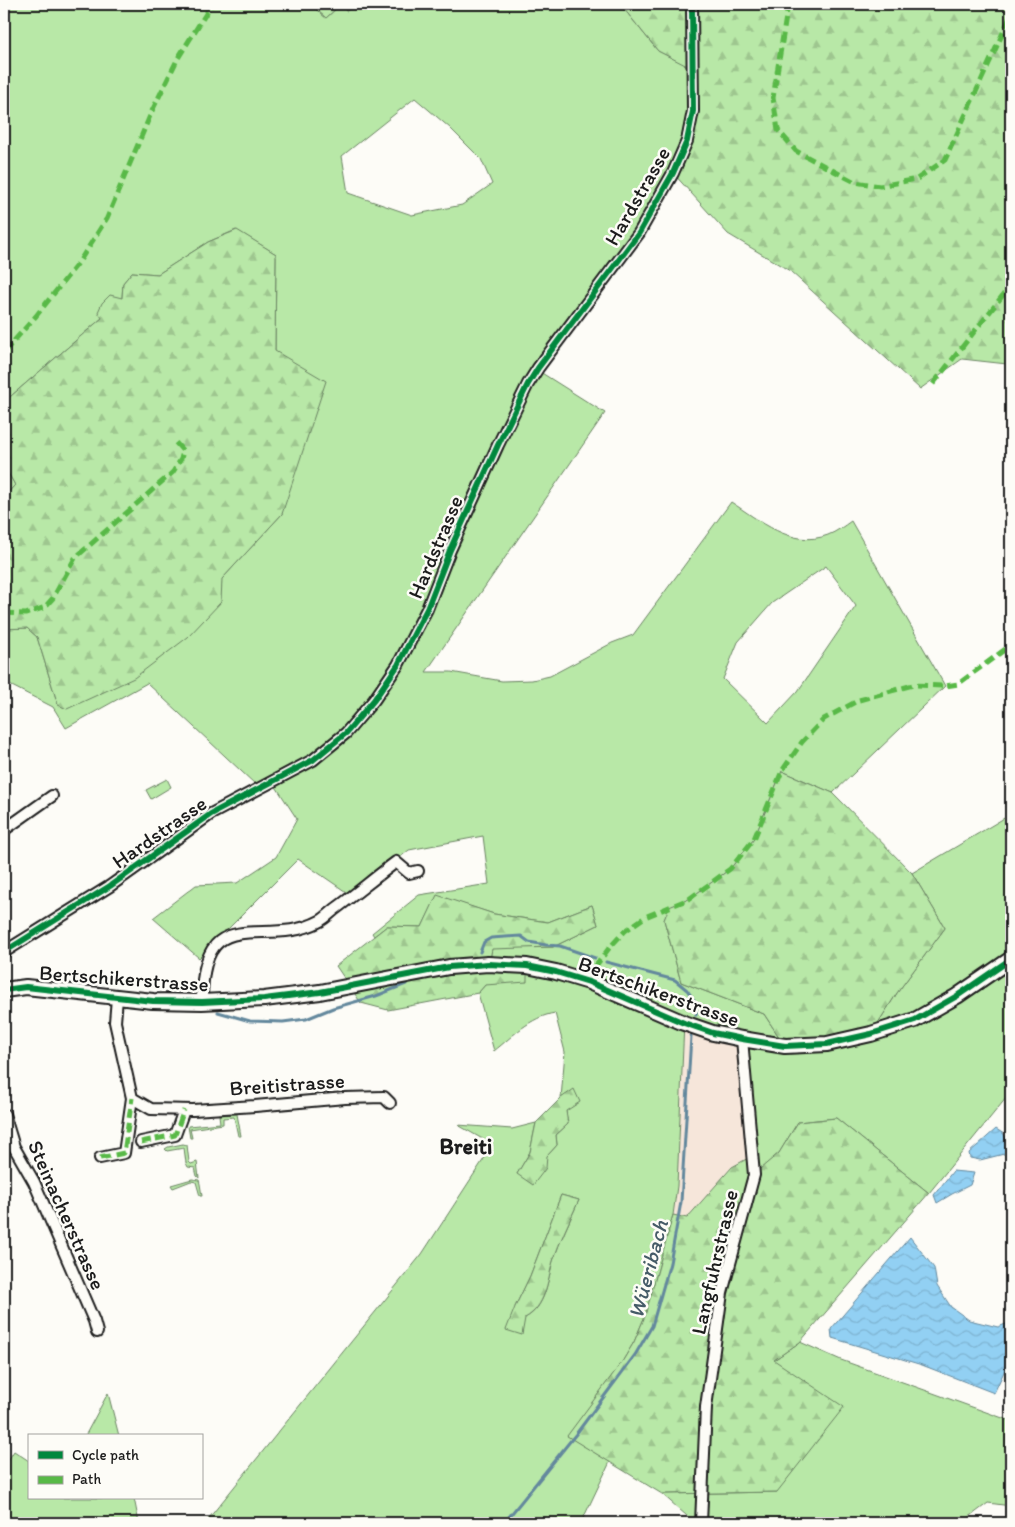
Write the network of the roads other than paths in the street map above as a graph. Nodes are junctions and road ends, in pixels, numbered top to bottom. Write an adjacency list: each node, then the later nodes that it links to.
1 (692, 4): 5 (street, Hardstrasse)
2 (52, 796): 3 (street)
3 (4, 830)
4 (418, 871): 9 (street)
5 (4, 952)
6 (1011, 959): 10 (street, Bertschikerstrasse)
7 (6, 989): 8 (street, Bertschikerstrasse)
8 (117, 998): 9 (street, Bertschikerstrasse); 11 (street)
9 (202, 1002): 10 (street, Bertschikerstrasse)
10 (742, 1039): 18 (street, Langfuhrstrasse)
11 (132, 1098): 13 (street, Breitistrasse); 16 (street)
12 (390, 1103): 13 (street, Breitistrasse)
13 (184, 1110): 15 (street)
14 (4, 1114): 17 (street, Steinacherstrasse)
15 (142, 1142)
16 (100, 1158)
17 (97, 1332)
18 (701, 1523)

